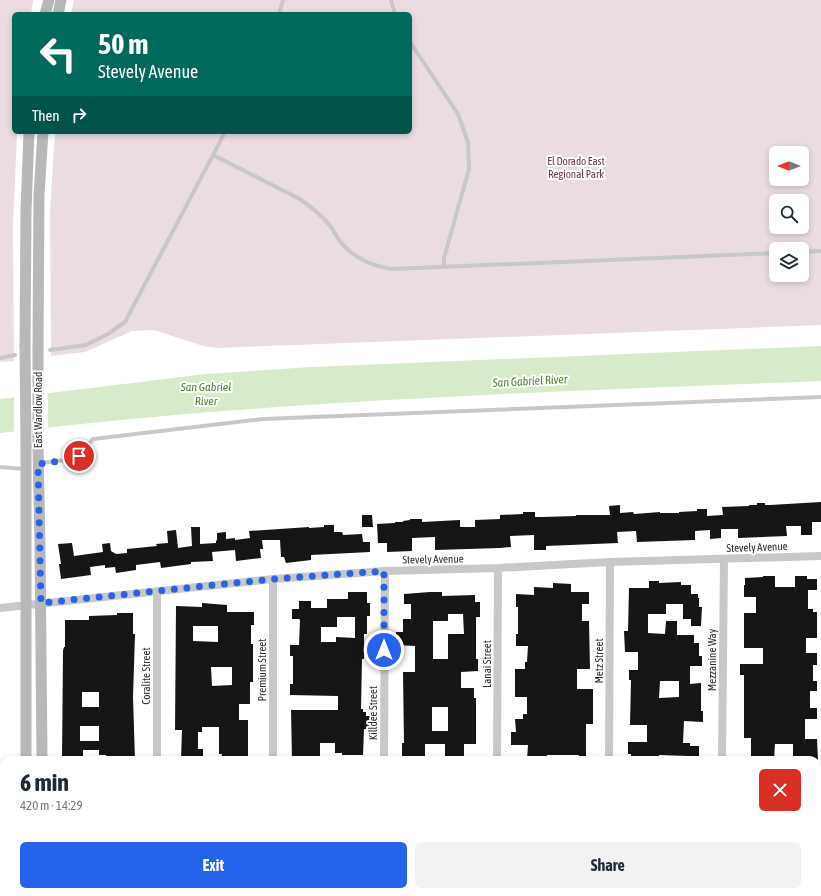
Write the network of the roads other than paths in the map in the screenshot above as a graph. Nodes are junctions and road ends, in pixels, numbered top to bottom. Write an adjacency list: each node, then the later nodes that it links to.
1 (44, 0): 6 (lane)
2 (49, 0): 7 (main road)
3 (61, 0): 8 (main road)
4 (283, 0): 9 (lane)
5 (391, 0): 10 (lane)
6 (45, 12)
7 (46, 12)
8 (58, 12)
9 (280, 12)
10 (394, 12)
11 (412, 45): 19 (lane)
12 (29, 134): 26 (main road, East Wardlow Road, bridge)
13 (43, 134): 24 (main road, East Wardlow Road, bridge)
14 (224, 134): 15 (lane)
15 (213, 154): 19 (lane); 20 (lane)
16 (821, 251): 17 (lane)
17 (809, 252)
18 (769, 253): 19 (lane)
19 (444, 267)
20 (50, 350)
21 (15, 355): 22 (lane)
22 (0, 358)
23 (821, 397): 24 (lane)
24 (38, 464): 34 (main road, East Wardlow Road)
25 (0, 467): 26 (lane)
26 (26, 469): 35 (main road, East Wardlow Road)
27 (821, 556): 28 (street, Stevely Avenue)
28 (724, 559): 29 (street, Stevely Avenue); 44 (street, Mezzanine Way)
29 (610, 562): 30 (street, Stevely Avenue); 43 (street, Metz Street)
30 (498, 568): 31 (street, Stevely Avenue); 42 (street, Lanai Street)
31 (384, 571): 32 (street, Stevely Avenue); 41 (street, Killdee Street)
32 (273, 579): 33 (street, Stevely Avenue); 40 (street, Premium Street)
33 (156, 591): 34 (street, Stevely Avenue); 39 (street, Coralite Street)
34 (41, 603): 35 (street, Stevely Avenue); 38 (main road, East Wardlow Road)
35 (26, 604): 36 (street, Stevely Avenue); 37 (main road, East Wardlow Road)
36 (0, 608)
37 (26, 756)
38 (42, 756)
39 (157, 756)
40 (273, 756)
41 (384, 756)
42 (497, 756)
43 (609, 756)
44 (722, 756)

